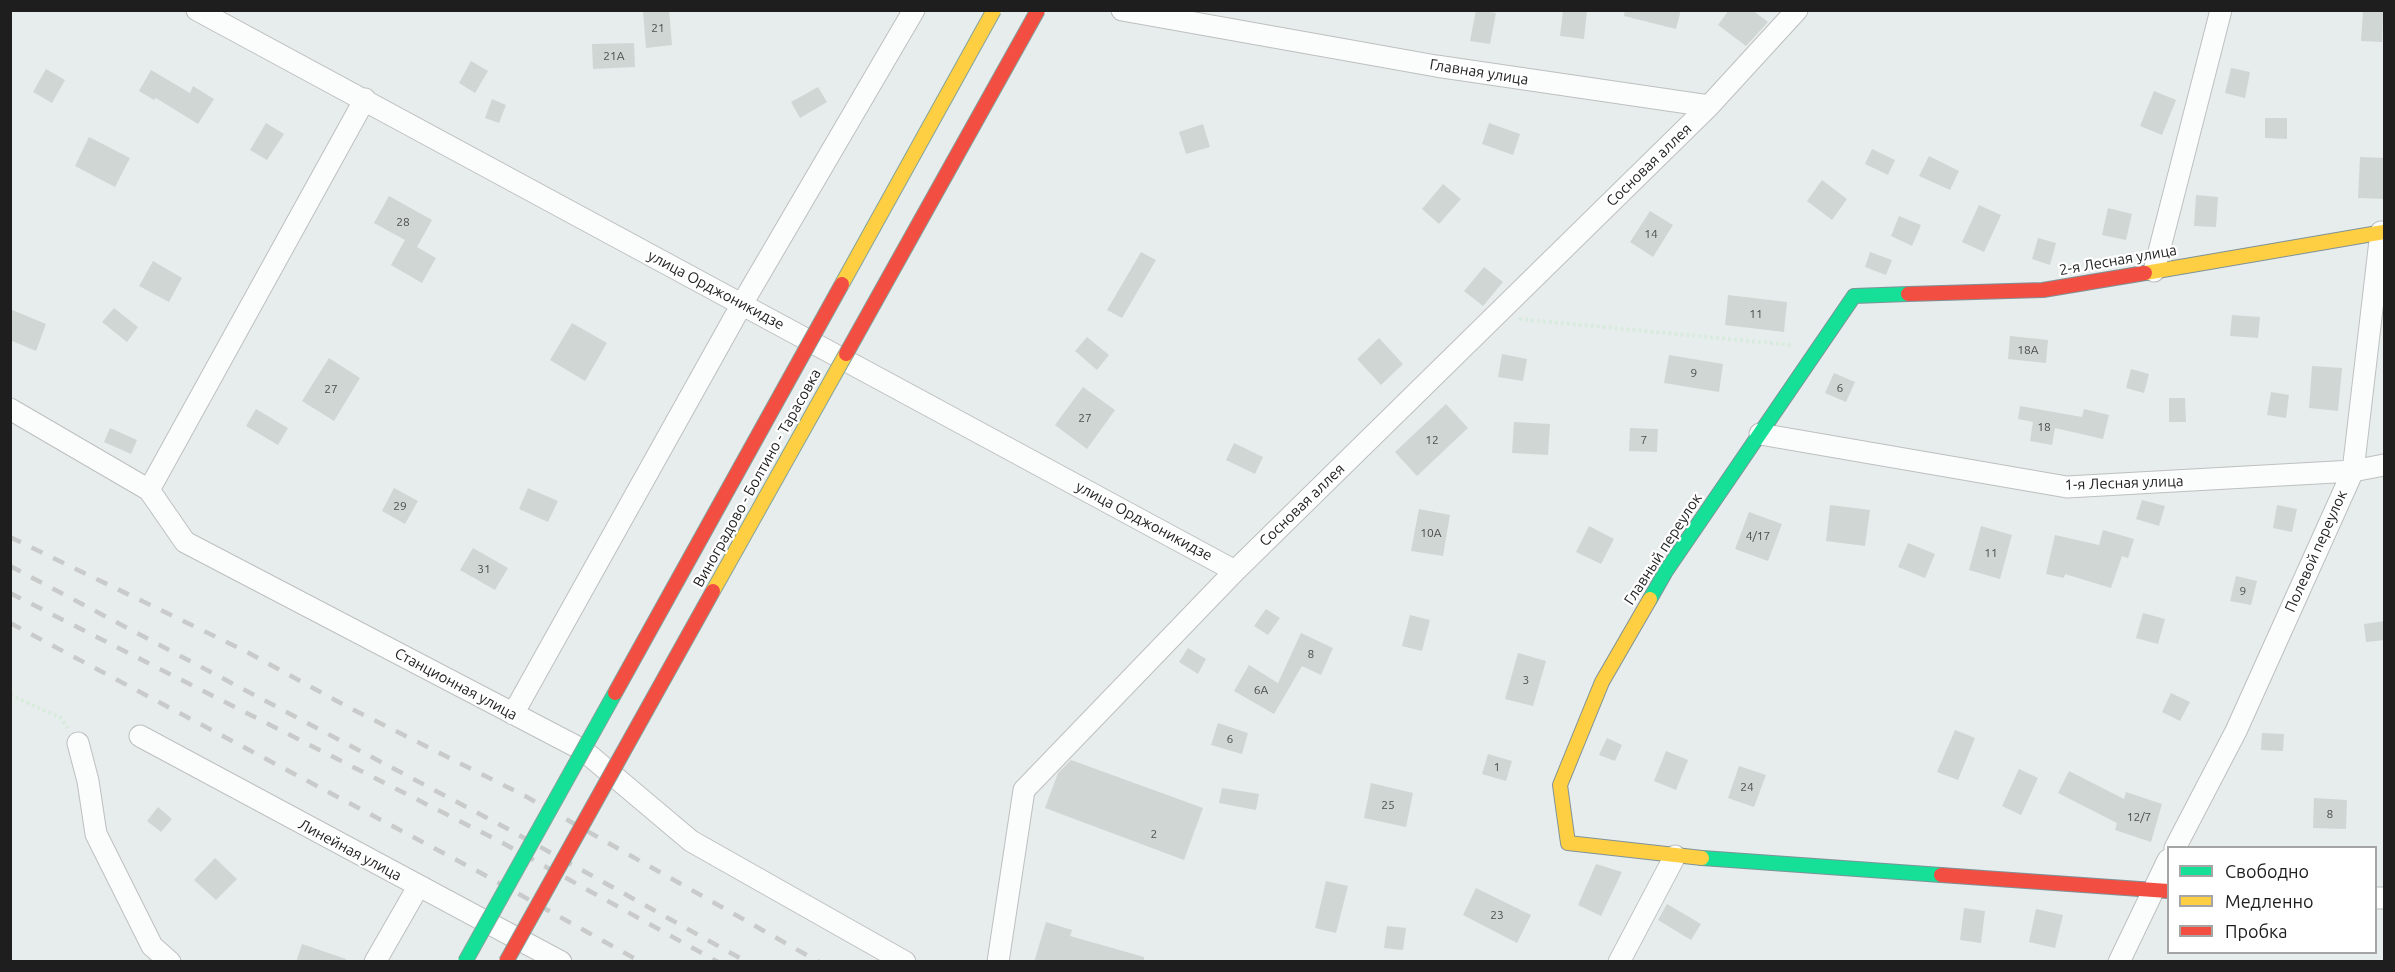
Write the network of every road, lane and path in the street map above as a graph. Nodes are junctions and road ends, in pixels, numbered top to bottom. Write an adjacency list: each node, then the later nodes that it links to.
1 (197, 10): 8 (street, улица Орджоникидзе)
2 (914, 10): 13 (street)
3 (994, 10): 34 (main road, Виноградово - Болтино - Тарасовка, bridge)
4 (1038, 10): 35 (main road, Виноградово - Болтино - Тарасовка, bridge)
5 (1122, 10): 9 (street, Главная улица)
6 (1797, 10): 9 (street)
7 (2221, 10): 11 (street)
8 (365, 99): 13 (street, улица Орджоникидзе); 20 (street)
9 (1709, 106): 14 (street, Сосновая аллея)
10 (2383, 232): 11 (main road, 2-я Лесная улица); 19 (street, Полевой переулок)
11 (2154, 271): 12 (main road, 2-я Лесная улица)
12 (1854, 296): 15 (main road, Главный переулок)
13 (742, 304): 21 (street, улица Орджоникидзе); 23 (street)
14 (1494, 317): 15 (path); 21 (street, Сосновая аллея)
15 (1818, 348): 17 (main road, Главный переулок)
16 (10, 409): 20 (street, Станционная улица)
17 (1760, 434): 19 (street, 1-я Лесная улица); 28 (main road, Главный переулок)
18 (2385, 465): 19 (street, 1-я Лесная улица)
19 (2353, 471): 27 (street, Полевой переулок)
20 (149, 490): 23 (street, Станционная улица)
21 (1235, 571): 38 (street, Сосновая аллея)
22 (10, 695): 24 (path)
23 (513, 714): 37 (street, Станционная улица)
24 (61, 718)
25 (140, 736): 30 (street, Линейная улица)
26 (78, 743): 32 (street)
27 (2176, 846)
28 (1675, 856): 31 (main road); 39 (street)
29 (2167, 868): 31 (street)
30 (418, 887): 33 (street); 36 (street, Линейная улица)
31 (2161, 891): 40 (street)
32 (170, 962)
33 (375, 962)
34 (465, 962)
35 (506, 962)
36 (561, 962)
37 (905, 962)
38 (998, 962)
39 (1619, 962)
40 (2119, 962)

